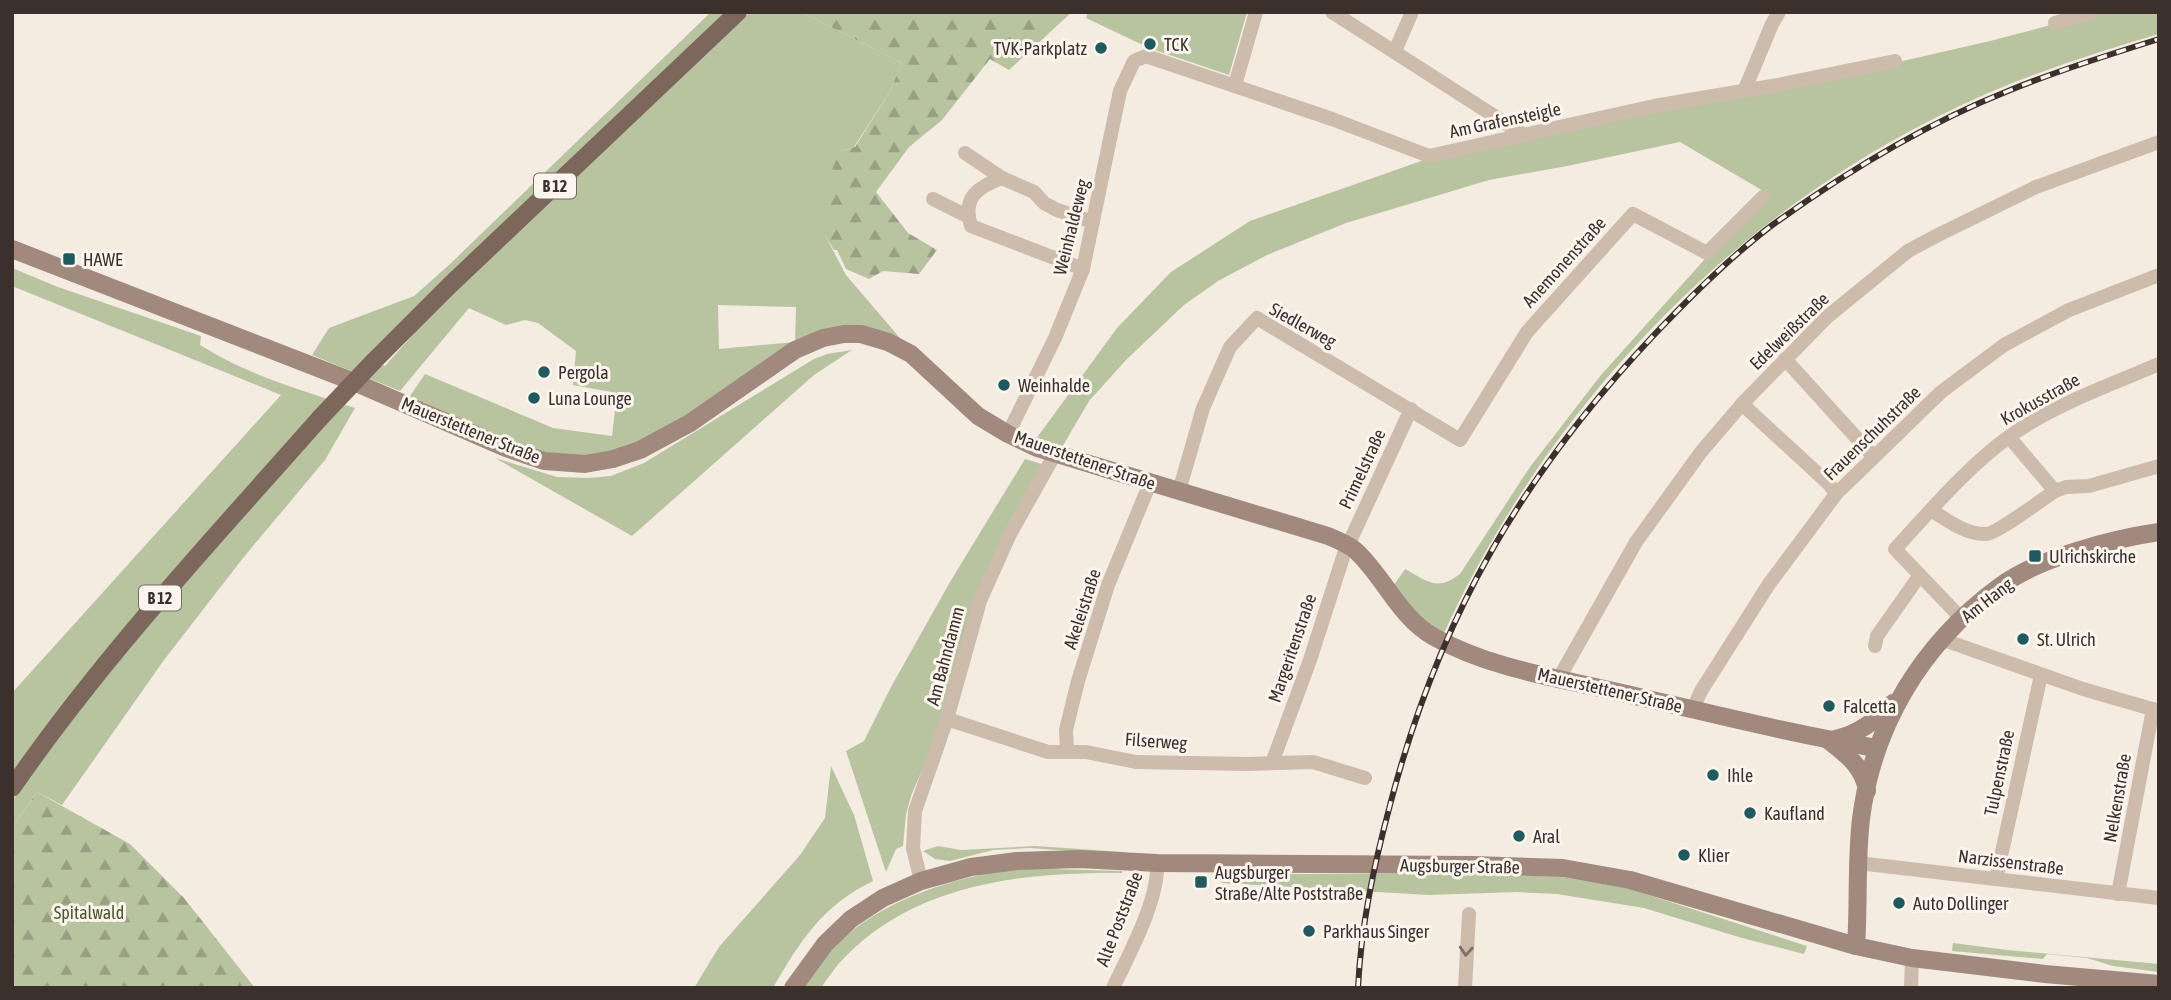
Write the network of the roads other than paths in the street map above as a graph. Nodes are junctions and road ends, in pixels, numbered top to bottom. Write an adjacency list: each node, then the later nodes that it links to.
1 (738, 12): 56 (main road, B 12, bridge)
2 (1256, 12): 11 (street)
3 (1332, 12): 8 (street)
4 (1412, 12): 8 (street)
5 (1779, 12): 12 (street)
6 (2092, 12): 7 (street)
7 (2055, 23)
8 (1395, 51): 13 (street)
9 (1134, 61): 11 (street, Am Grafensteigle); 20 (street, Weinhaldeweg)
10 (1895, 61): 12 (street, Am Grafensteigle)
11 (1235, 85): 13 (street, Am Grafensteigle)
12 (1745, 89): 13 (street, Am Grafensteigle)
13 (1524, 135)
14 (2159, 142): 24 (street, Edelweißstraße)
15 (965, 153): 16 (street)
16 (1002, 178): 19 (street); 20 (street)
17 (1763, 197): 30 (street, Anemonenstraße)
18 (933, 199): 19 (street)
19 (967, 216): 22 (street)
20 (1093, 222): 22 (street, Weinhaldeweg)
21 (12, 249): 28 (main road, Mauerstettener Straße)
22 (1083, 268): 28 (street, Weinhaldeweg)
23 (2159, 275): 32 (street, Frauenschuhstraße)
24 (1785, 359): 26 (street, Edelweißstraße); 32 (street)
25 (2159, 364): 29 (street, Krokusstraße)
26 (1742, 404): 37 (street); 46 (street, Edelweißstraße)
27 (1411, 410): 30 (street, Siedlerweg); 35 (street, Siedlerweg); 40 (street, Primelstraße)
28 (1008, 434): 31 (main road, Mauerstettener Straße)
29 (2009, 437): 36 (street); 38 (street, Krokusstraße)
30 (1460, 440)
31 (1055, 454): 34 (main road, Mauerstettener Straße); 50 (street, Am Bahndamm)
32 (1873, 456): 37 (street, Frauenschuhstraße)
33 (2159, 466): 36 (street)
34 (1150, 483): 35 (main road, Mauerstettener Straße); 53 (street, Akeleistraße)
35 (1179, 491): 40 (main road, Mauerstettener Straße)
36 (2055, 491): 38 (street)
37 (1836, 494): 48 (street, Frauenschuhstraße)
38 (1931, 510): 41 (street, Krokusstraße)
39 (2159, 532): 42 (main road, Am Hang)
40 (1347, 545): 46 (main road, Mauerstettener Straße); 54 (street, Margeritenstraße)
41 (1920, 575): 42 (street); 44 (street)
42 (1962, 619): 43 (main road, Am Hang)
43 (1941, 639): 45 (street); 47 (main road, Am Hang)
44 (1875, 646)
45 (2040, 675): 49 (street); 60 (street, Tulpenstraße)
46 (1559, 678): 48 (main road, Mauerstettener Straße)
47 (1901, 696): 51 (main road); 52 (main road, Am Hang)
48 (1693, 709): 51 (main road, Mauerstettener Straße)
49 (2156, 710): 62 (street, Nelkenstraße)
50 (947, 719): 53 (street, Filserweg); 61 (street, Am Bahndamm)
51 (1830, 738): 52 (main road, Mauerstettener Straße); 57 (main road, Mauerstettener Straße)
52 (1876, 748): 57 (main road)
53 (1068, 751): 54 (street, Filserweg)
54 (1272, 763): 55 (street, Filserweg)
55 (1365, 778)
56 (12, 788)
57 (1867, 790): 59 (main road)
58 (1157, 863): 61 (main road, Augsburger Straße); 65 (main road, Augsburger Straße); 70 (street, Alte Poststraße)
59 (1858, 863): 60 (street, Narzissenstraße); 65 (main road)
60 (1996, 879): 62 (street, Narzissenstraße)
61 (920, 881): 69 (main road, Augsburger Straße)
62 (2118, 894): 63 (street, Narzissenstraße)
63 (2159, 898)
64 (1469, 914): 71 (street, one-way to 71)
65 (1856, 946): 66 (main road, Augsburger Straße)
66 (1912, 958): 67 (main road, Augsburger Straße); 72 (street)
67 (2105, 983): 68 (main road, Augsburger Straße)
68 (2159, 984)
69 (793, 988)
70 (1113, 988)
71 (1465, 988)
72 (1911, 988)

